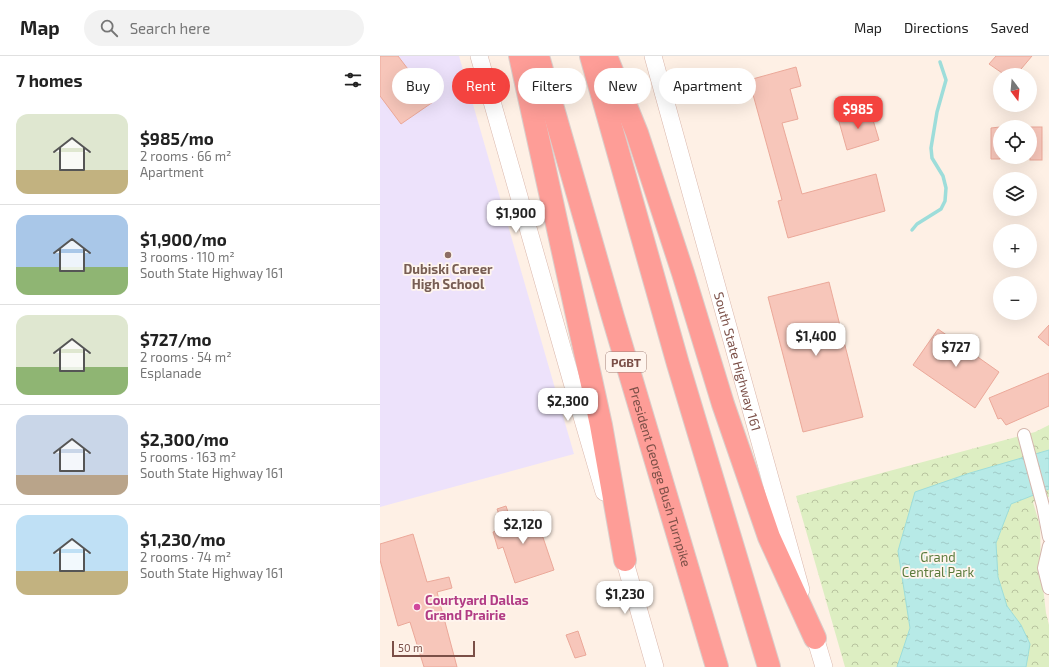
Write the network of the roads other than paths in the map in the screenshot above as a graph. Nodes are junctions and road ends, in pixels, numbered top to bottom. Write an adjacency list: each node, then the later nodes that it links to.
1 (479, 56): 10 (main road)
2 (520, 56): 10 (highway)
3 (538, 56): 14 (highway, President George Bush Turnpike / PGBT)
4 (591, 56): 15 (highway)
5 (606, 56): 12 (highway)
6 (653, 56): 12 (main road, South State Highway 161)
7 (1024, 435): 8 (street)
8 (1049, 537)
9 (1049, 546): 11 (street)
10 (625, 560): 13 (main road)
11 (1049, 588)
12 (815, 638): 16 (main road, South State Highway 161)
13 (655, 667)
14 (717, 667)
15 (768, 667)
16 (824, 667)

